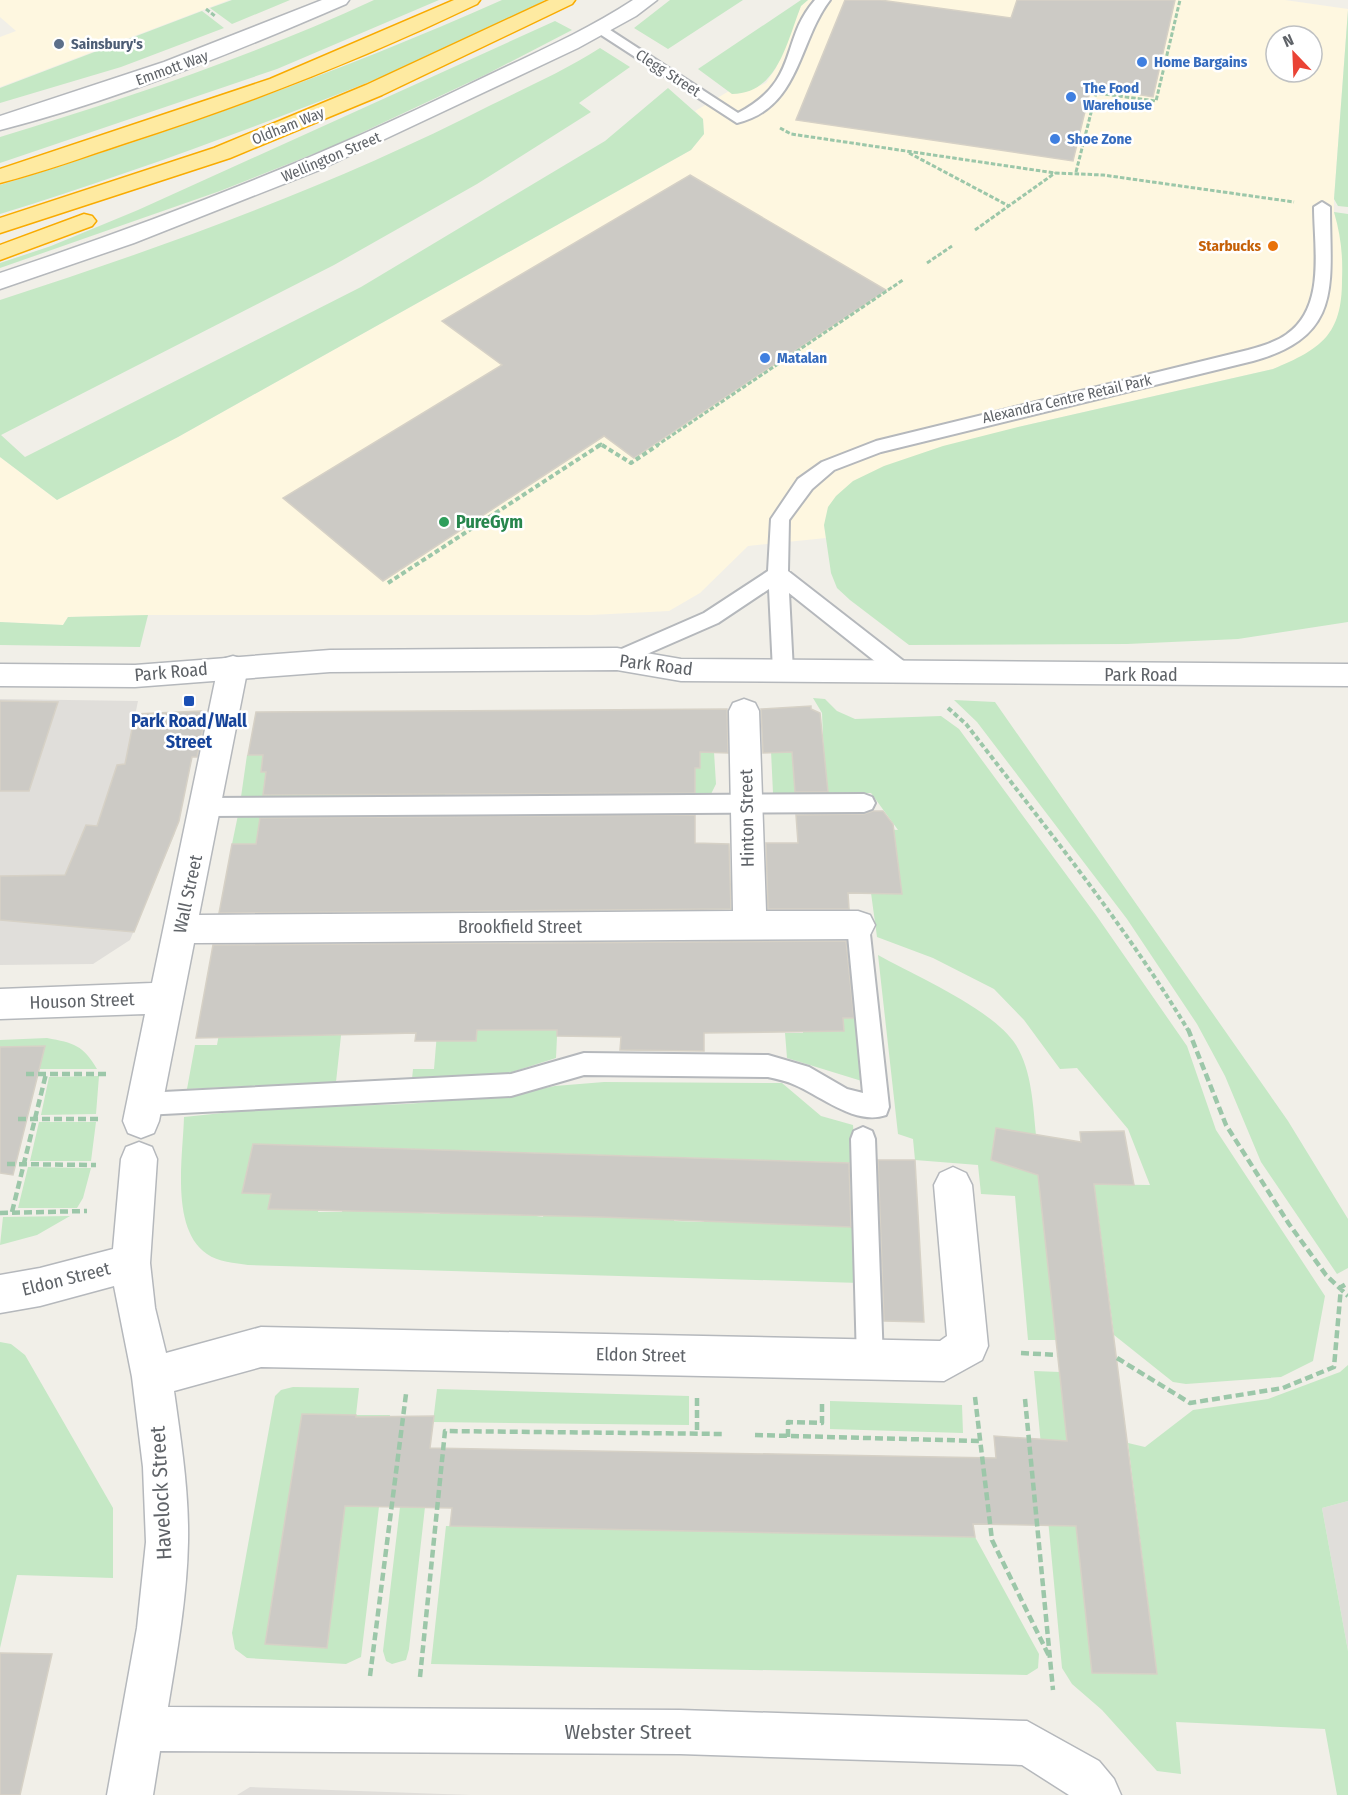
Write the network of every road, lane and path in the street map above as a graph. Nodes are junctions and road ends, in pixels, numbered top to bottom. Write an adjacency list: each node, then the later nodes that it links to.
1 (339, 0): 8 (street, Emmott Way)
2 (470, 0): 14 (highway)
3 (565, 0): 11 (highway, Oldham Way)
4 (647, 0): 7 (street, Wellington Street)
5 (823, 0): 7 (lane, Clegg Street)
6 (1180, 0): 12 (path)
7 (607, 34): 24 (street, Wellington Street)
8 (0, 123)
9 (771, 124): 10 (path)
10 (904, 151): 13 (path); 16 (path)
11 (222, 153): 18 (highway, Oldham Way); 21 (highway)
12 (1077, 172): 13 (path); 15 (path)
13 (1055, 173): 16 (path)
14 (0, 176)
15 (1302, 204)
16 (1010, 206): 19 (path)
17 (1322, 207): 25 (lane, Alexandra Centre Retail Park)
18 (0, 226)
19 (975, 230)
20 (952, 246): 22 (path)
21 (0, 253)
22 (927, 263)
23 (903, 280): 26 (path)
24 (0, 281)
25 (778, 574): 27 (lane); 29 (lane, Alexandra Centre Retail Park); 30 (lane)
26 (388, 583)
27 (617, 659): 28 (street, Park Road); 29 (street, Park Road)
28 (233, 667): 31 (street, Park Road); 37 (street, Wall Street)
29 (783, 671): 30 (street, Park Road)
30 (903, 672): 32 (street, Park Road)
31 (0, 675)
32 (1348, 675)
33 (942, 702): 61 (path)
34 (744, 711): 35 (street, Hinton Street)
35 (746, 803): 36 (lane); 37 (lane); 38 (street, Hinton Street)
36 (864, 803)
37 (206, 807): 40 (street, Wall Street)
38 (750, 925): 39 (street, Brookfield Street); 40 (street, Brookfield Street)
39 (858, 925): 46 (lane)
40 (182, 929): 41 (street, Wall Street)
41 (164, 998): 42 (street, Houson Street); 46 (street, Wall Street)
42 (0, 1004)
43 (26, 1074): 44 (path)
44 (46, 1074): 45 (path); 48 (path)
45 (109, 1074)
46 (143, 1113)
47 (18, 1119): 48 (path)
48 (35, 1119): 49 (path); 53 (path)
49 (107, 1119)
50 (863, 1139): 67 (lane)
51 (140, 1159): 59 (street)
52 (7, 1164): 53 (path)
53 (24, 1165): 54 (path); 57 (path)
54 (103, 1165)
55 (953, 1185): 67 (street, Eldon Street)
56 (87, 1211): 57 (path)
57 (12, 1212): 58 (path)
58 (0, 1213)
59 (131, 1263): 62 (street, Eldon Street); 68 (street, Havelock Street)
60 (1348, 1283): 61 (path)
61 (1341, 1287): 63 (path); 66 (path)
62 (0, 1294)
63 (1348, 1296)
64 (1021, 1353): 65 (path)
65 (1058, 1355)
66 (1117, 1358)
67 (870, 1361): 68 (street, Eldon Street)
68 (152, 1377): 83 (street, Havelock Street)
69 (407, 1383): 80 (path)
70 (697, 1390): 74 (path)
71 (822, 1393): 77 (path)
72 (975, 1397): 78 (path)
73 (1024, 1399): 79 (path)
74 (697, 1434): 75 (path); 81 (path)
75 (726, 1434)
76 (755, 1435): 77 (path)
77 (788, 1437): 78 (path)
78 (980, 1441): 79 (path)
79 (1050, 1659): 82 (path)
80 (370, 1676)
81 (420, 1677)
82 (1053, 1690)
83 (141, 1729): 84 (street, Havelock Street); 85 (street, Webster Street)
84 (130, 1795)
85 (1098, 1795)

